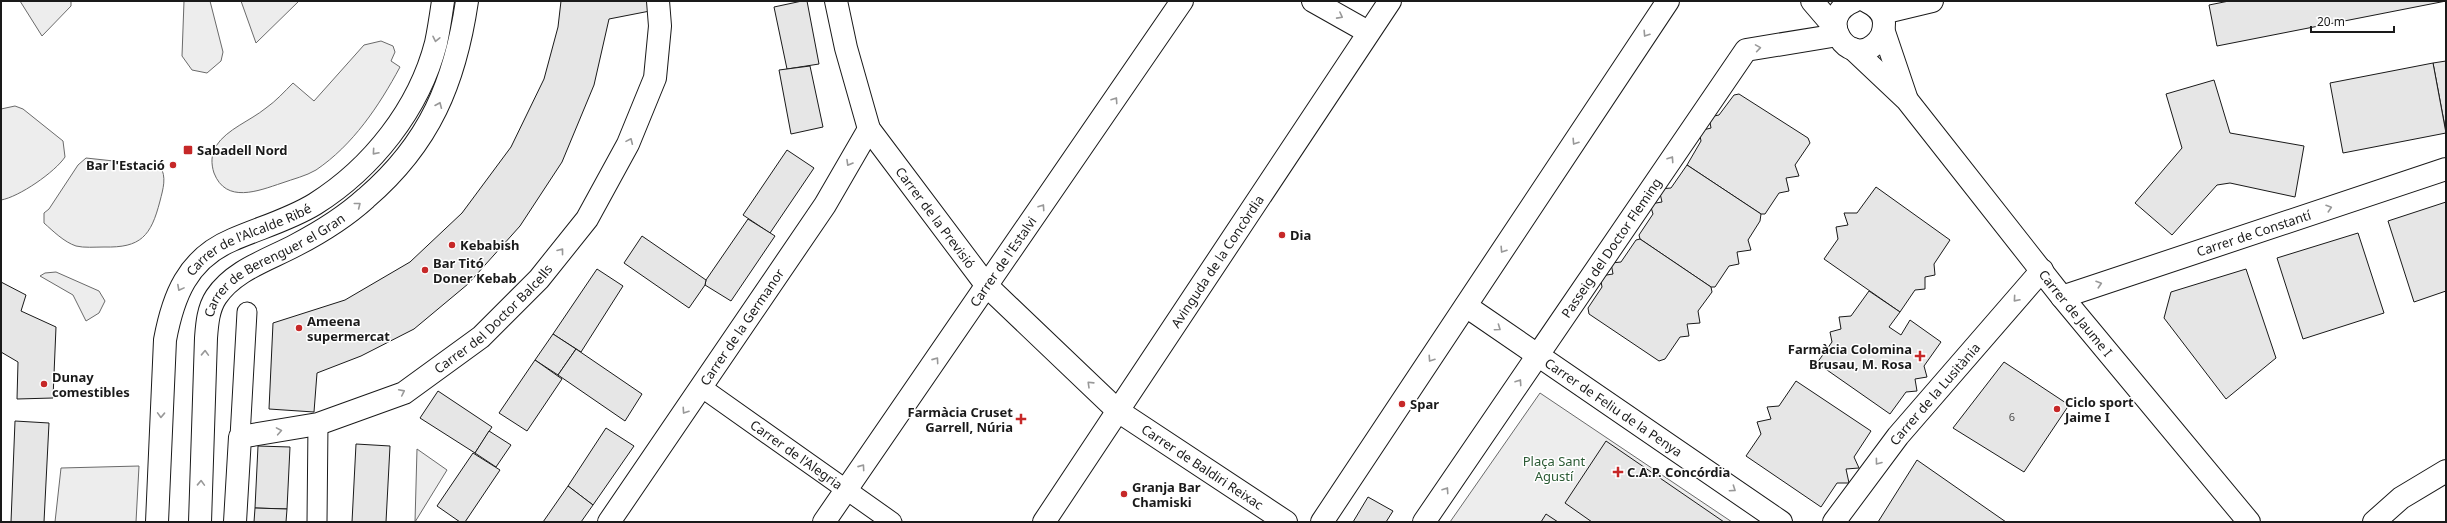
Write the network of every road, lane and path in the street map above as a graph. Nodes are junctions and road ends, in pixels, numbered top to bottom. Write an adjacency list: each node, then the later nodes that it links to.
1 (443, 1): 29 (street, Carrer de l'Alcalde Ribé, one-way to 29)
2 (467, 1): 30 (street, Carrer de Berenguer el Gran, one-way to 2)
3 (658, 1): 25 (street, Carrer del Doctor Balcells, one-way to 3)
4 (836, 1): 15 (street, Carrer de la Previsió)
5 (1182, 1): 18 (street, Carrer de l'Estalvi, one-way to 5)
6 (1313, 1): 12 (street, one-way to 12)
7 (1390, 1): 12 (street, Avinguda de la Concòrdia)
8 (1668, 1): 20 (street, one-way to 20)
9 (1812, 1): 13 (street, Carrer de Jaume I)
10 (1932, 1): 11 (street)
11 (1864, 7): 13 (street); 13 (street, Passeig del Doctor Fleming); 14 (street, Carrer de Jaume I)
12 (1368, 32): 24 (street, Avinguda de la Concòrdia)
13 (1842, 37): 14 (street, Carrer de Jaume I); 22 (street, Passeig del Doctor Fleming, one-way to 13)
14 (1907, 100): 17 (street, Carrer de Jaume I)
15 (869, 129): 18 (street, Carrer de la Previsió); 23 (street, Carrer de la Germanor, one-way to 23)
16 (2446, 169): 19 (street, Carrer de Constantí, one-way to 16)
17 (2042, 270): 19 (street, Carrer de Jaume I); 41 (street, Carrer de la Lusitània, one-way to 41)
18 (987, 286): 24 (street, Carrer de la Previsió, one-way to 18); 28 (street, Carrer de l'Estalvi, one-way to 18)
19 (2062, 297): 42 (street, Carrer de Jaume I)
20 (1466, 306): 22 (street, Carrer de Feliu de la Penya, one-way to 22); 38 (street, one-way to 38)
21 (247, 312): 26 (street)
22 (1537, 356): 39 (street, Passeig del Doctor Fleming, one-way to 22); 40 (street, Carrer de Feliu de la Penya, one-way to 40)
23 (701, 387): 28 (street, Carrer de l'Alegria); 33 (street, Carrer de la Germanor, one-way to 33)
24 (1118, 412): 36 (street, Avinguda de la Concòrdia); 37 (street, Carrer de Baldiri Reixac)
25 (318, 424): 26 (street, Carrer del Doctor Balcells, one-way to 25); 32 (street)
26 (240, 437): 31 (street)
27 (2446, 471): 43 (street)
28 (846, 489): 34 (street, Carrer de l'Estalvi); 35 (street, Carrer de l'Alegria)
29 (157, 522)
30 (200, 522)
31 (236, 522)
32 (317, 522)
33 (609, 522)
34 (824, 522)
35 (892, 522)
36 (1044, 522)
37 (1286, 522)
38 (1322, 522)
39 (1424, 522)
40 (1781, 522)
41 (1834, 522)
42 (2249, 522)
43 (2374, 522)

